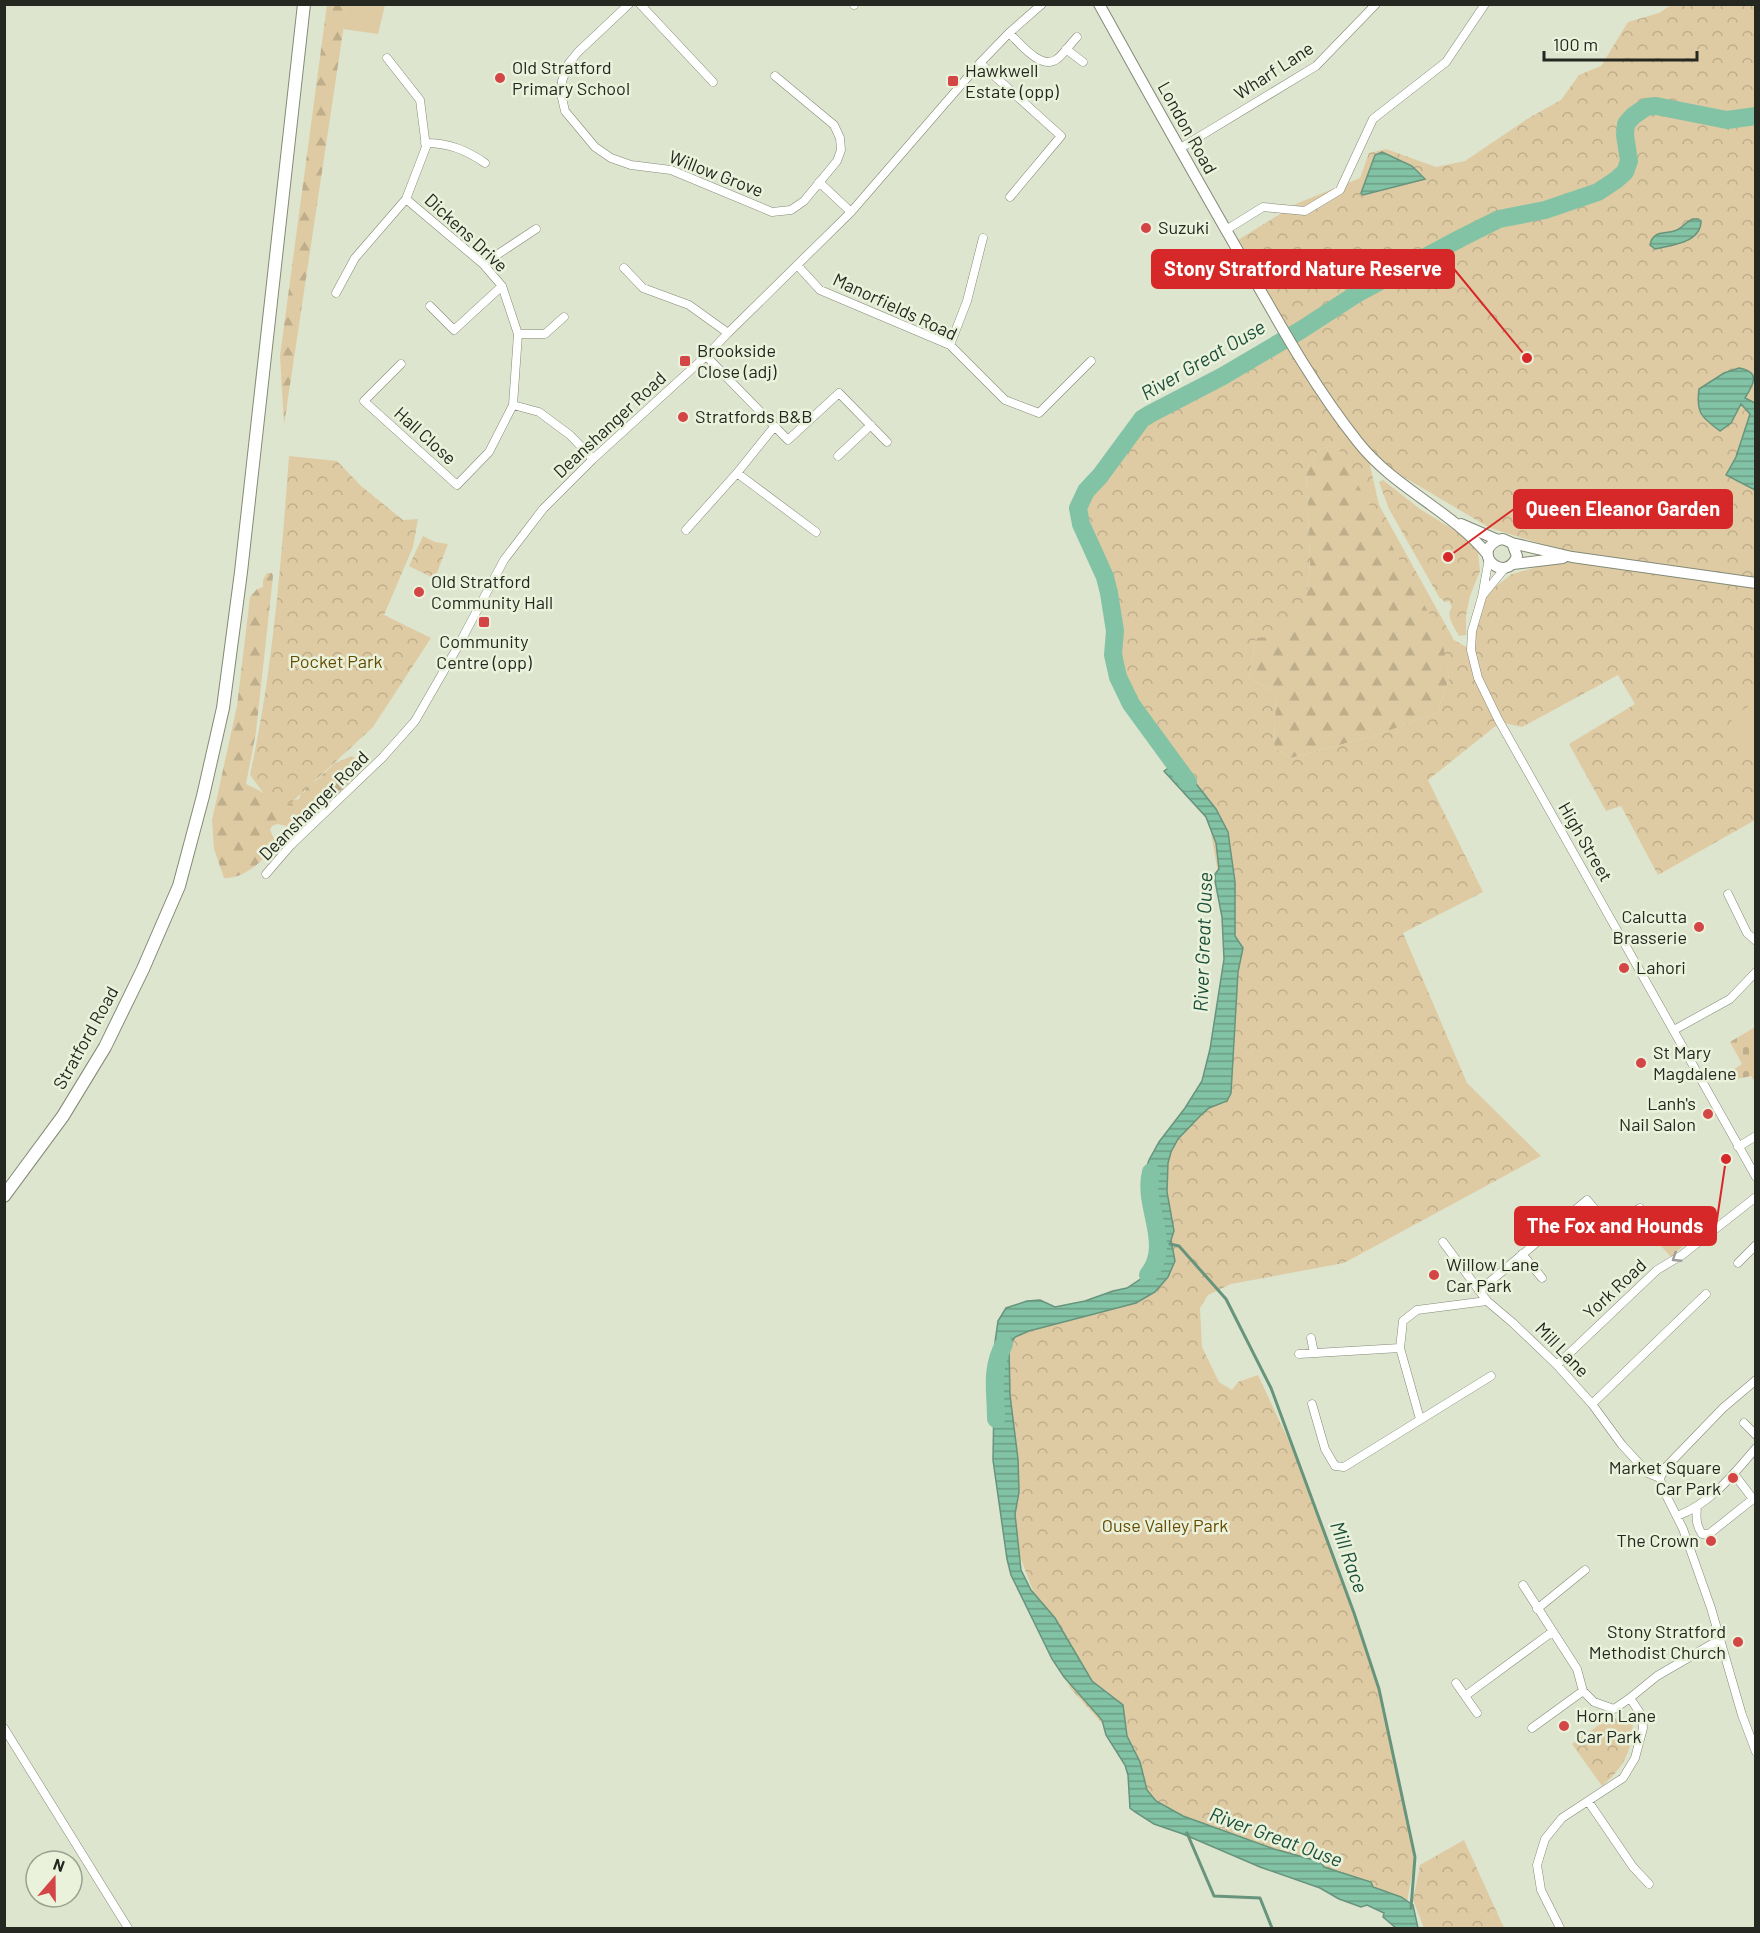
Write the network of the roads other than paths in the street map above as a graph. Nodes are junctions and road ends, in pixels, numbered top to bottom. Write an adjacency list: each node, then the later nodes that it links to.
1 (304, 4): 64 (main road, Stratford Road)
2 (629, 4): 19 (street, Willow Grove)
3 (640, 4): 15 (street)
4 (1042, 4): 8 (street, Deanshanger Road)
5 (1099, 4): 17 (street, London Road)
6 (1376, 4): 17 (street, Wharf Lane)
7 (1485, 4): 24 (street)
8 (1009, 33): 10 (street); 13 (street, Deanshanger Road)
9 (1077, 37): 10 (street)
10 (1066, 49): 12 (street)
11 (387, 58): 16 (street, Dickens Drive)
12 (1083, 62)
13 (980, 63): 20 (street); 22 (street, Deanshanger Road)
14 (775, 76): 19 (street, Willow Grove)
15 (713, 82)
16 (425, 143): 18 (street); 21 (street, Dickens Drive)
17 (1179, 149): 24 (street, London Road)
18 (485, 163)
19 (819, 182): 22 (street)
20 (1010, 197)
21 (406, 199): 26 (street, Dickens Drive); 30 (street, Dickens Drive)
22 (851, 212): 27 (street, Deanshanger Road)
23 (537, 229): 26 (street)
24 (1226, 230): 46 (street, London Road)
25 (983, 238): 35 (street)
26 (483, 264): 29 (street, Dickens Drive)
27 (796, 266): 33 (street, Deanshanger Road); 35 (street, Manorfields Road)
28 (624, 268): 33 (street)
29 (502, 286): 31 (street); 34 (street, Dickens Drive)
30 (336, 293)
31 (430, 306)
32 (564, 317): 34 (street)
33 (728, 333): 36 (street, Deanshanger Road)
34 (518, 334): 39 (street, Dickens Drive)
35 (950, 345): 37 (street, Manorfields Road)
36 (706, 356): 41 (street); 44 (street, Deanshanger Road)
37 (1091, 361)
38 (401, 364): 39 (street, Hall Close)
39 (513, 405): 44 (street)
40 (871, 425): 41 (street); 42 (street); 43 (street)
41 (774, 427): 45 (street)
42 (887, 442)
43 (838, 456)
44 (593, 459): 56 (street, Deanshanger Road)
45 (737, 473): 47 (street); 48 (street)
46 (1453, 520): 49 (street); 51 (street)
47 (686, 530)
48 (816, 532)
49 (1498, 540): 50 (street); 51 (street)
50 (1512, 543): 52 (street); 53 (street)
51 (1488, 557): 53 (street); 55 (street)
52 (1572, 557): 53 (street); 54 (street)
53 (1509, 566): 55 (street)
54 (1755, 583)
55 (1482, 597): 60 (street, High Street)
56 (266, 874)
57 (1728, 894): 58 (street)
58 (1755, 941)
59 (1755, 972): 60 (street)
60 (1674, 1030): 62 (street, High Street)
61 (1755, 1136): 62 (street)
62 (1738, 1147): 63 (street, High Street)
63 (1755, 1177)
64 (4, 1196)
65 (1755, 1197): 79 (street, York Road, one-way to 79)
66 (1640, 1208): 69 (street)
67 (1443, 1242): 72 (street, Mill Lane)
68 (1755, 1245): 70 (street)
69 (1522, 1254): 71 (street); 72 (street)
70 (1738, 1263)
71 (1542, 1278)
72 (1479, 1291): 74 (street, Mill Lane)
73 (1706, 1294): 83 (street)
74 (1487, 1301): 76 (street); 79 (street, Mill Lane)
75 (1311, 1338): 77 (street)
76 (1400, 1348): 77 (street); 84 (street)
77 (1314, 1353): 78 (street)
78 (1299, 1354)
79 (1557, 1365): 83 (street, Mill Lane)
80 (1491, 1376): 84 (street)
81 (1755, 1380): 89 (street)
82 (1312, 1404): 84 (street)
83 (1592, 1404): 89 (street, Mill Lane)
84 (1420, 1419)
85 (1744, 1423): 86 (street)
86 (1755, 1435)
87 (1755, 1448): 88 (street)
88 (1734, 1474): 90 (street); 91 (street)
89 (1660, 1480): 92 (street)
90 (1754, 1497): 91 (street)
91 (1697, 1507): 92 (street)
92 (1677, 1516): 97 (street)
93 (1585, 1570): 95 (street)
94 (1523, 1585): 95 (street)
95 (1537, 1609): 96 (street)
96 (1552, 1632): 99 (street); 100 (street)
97 (1720, 1642): 101 (street); 105 (street)
98 (1456, 1683): 100 (street)
99 (1583, 1691): 101 (street); 104 (street)
100 (1465, 1696): 102 (street)
101 (1630, 1698): 106 (street)
102 (1477, 1713)
103 (4, 1728): 108 (street)
104 (1532, 1728)
105 (1755, 1752)
106 (1588, 1801): 107 (street); 109 (street)
107 (1649, 1884)
108 (128, 1929)
109 (1560, 1929)

